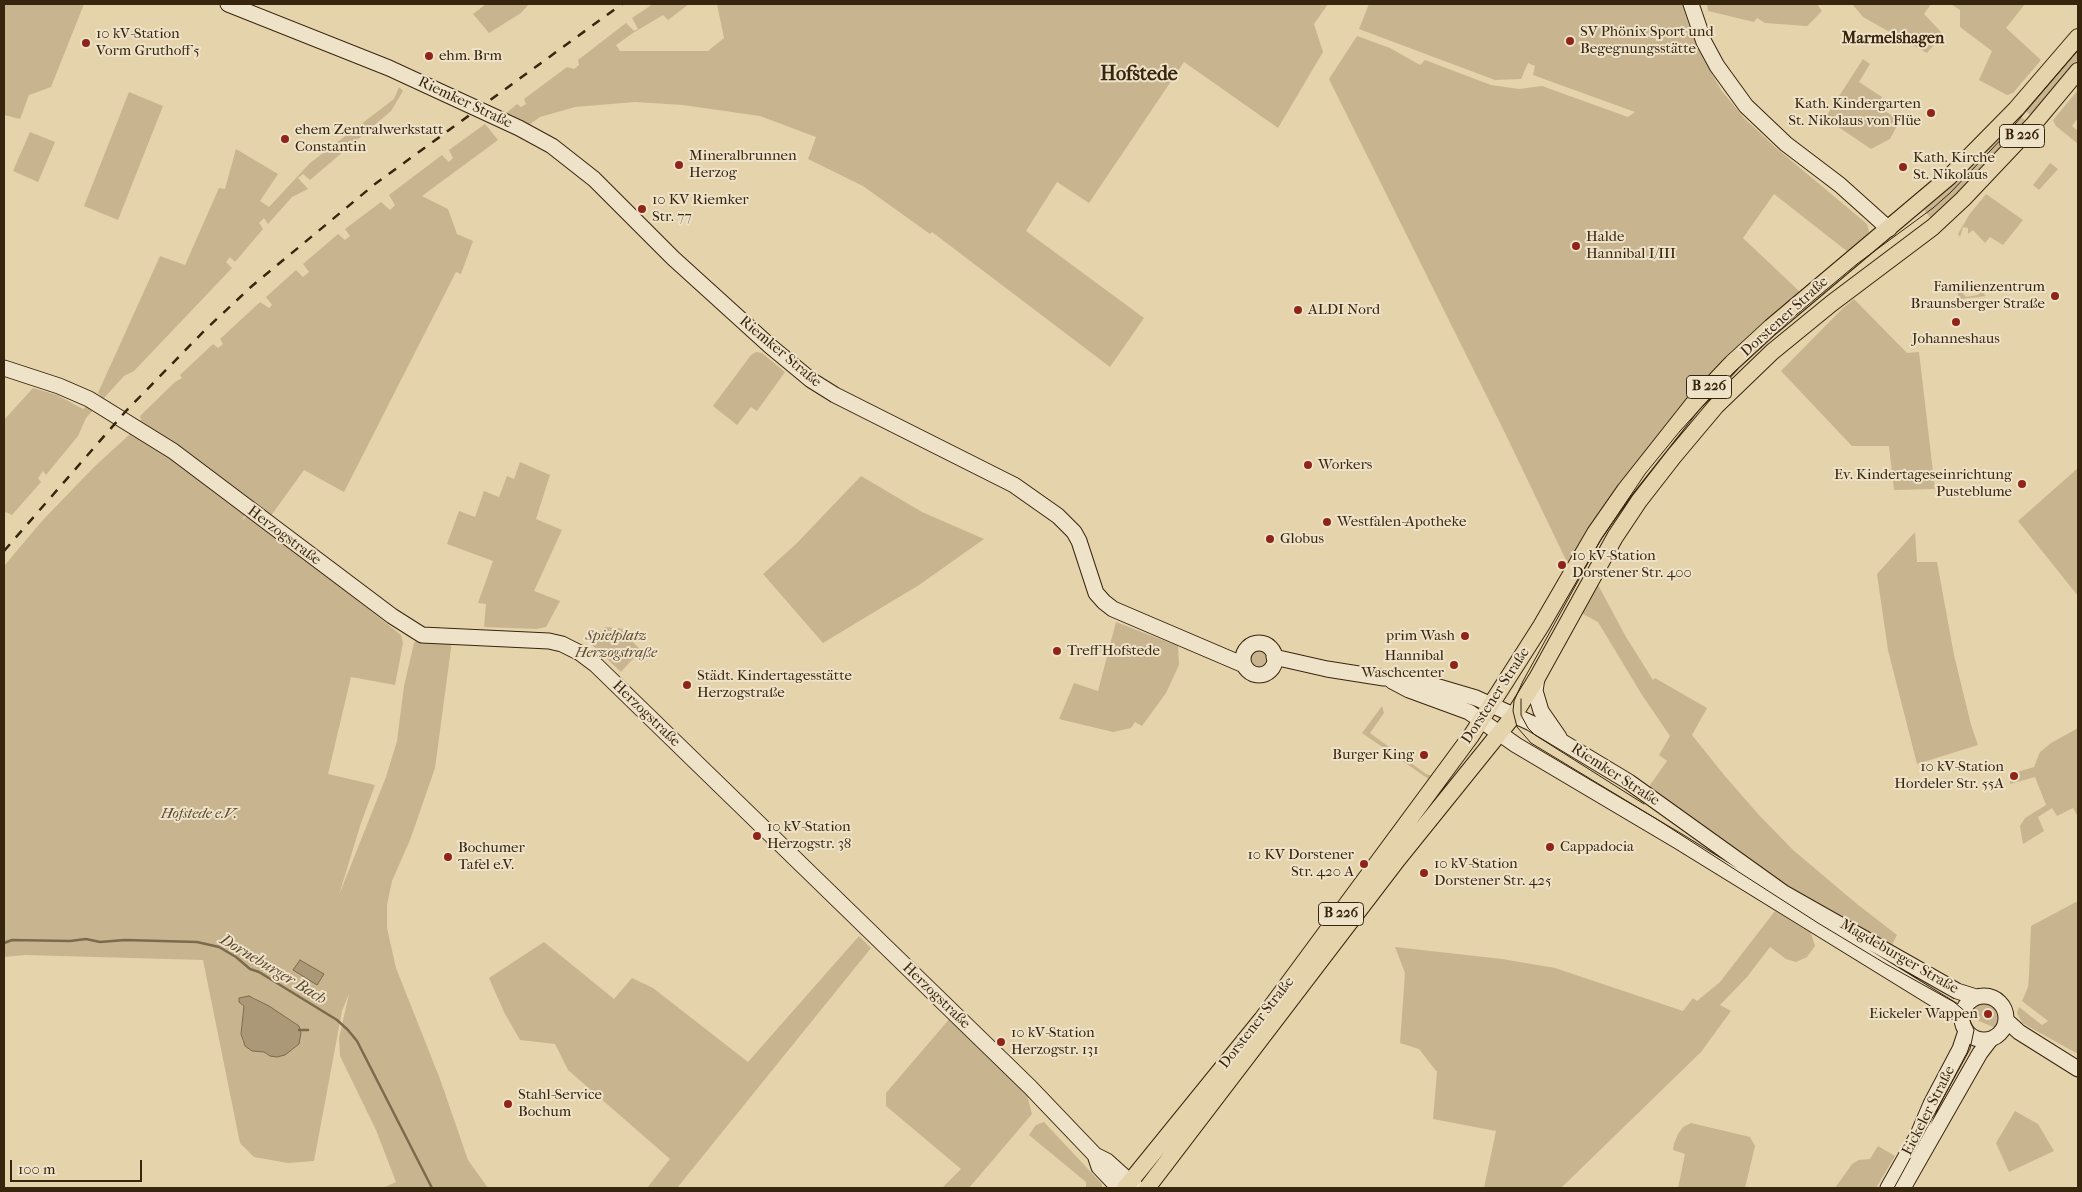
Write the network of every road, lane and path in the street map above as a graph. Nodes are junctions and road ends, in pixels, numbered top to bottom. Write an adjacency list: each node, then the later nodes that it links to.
1 (228, 4): 8 (street, Riemker Straße)
2 (1691, 4): 5 (street)
3 (2078, 37): 5 (main road, Dorstener Straße / B 226)
4 (2078, 71): 6 (main road, Dorstener Straße / B 226)
5 (1893, 226): 6 (main road); 12 (main road, Dorstener Straße / B 226)
6 (1913, 242): 10 (main road, Dorstener Straße / B 226)
7 (4, 368): 23 (street, Herzogstraße)
8 (1244, 658): 9 (street); 9 (street)
9 (1273, 662): 11 (street, Riemker Straße)
10 (1537, 678): 13 (main road, Dorstener Straße / B 226); 16 (street)
11 (1388, 679): 12 (street, Riemker Straße); 14 (street, Riemker Straße)
12 (1492, 705): 13 (street, Riemker Straße); 14 (main road, Dorstener Straße / B 226)
13 (1514, 715): 15 (main road, Dorstener Straße / B 226); 16 (street, Riemker Straße)
14 (1482, 720): 15 (street, Riemker Straße); 23 (main road, Dorstener Straße / B 226)
15 (1500, 733): 17 (street, Riemker Straße); 24 (main road, Dorstener Straße / B 226)
16 (1563, 742): 17 (street, Riemker Straße)
17 (1819, 920): 18 (street, Magdeburger Straße); 19 (street, Magdeburger Straße)
18 (1976, 997): 19 (street); 21 (street)
19 (1962, 1016): 20 (street)
20 (1966, 1031): 21 (street); 25 (street, Eickeler Straße)
21 (1999, 1032): 22 (street); 26 (street, Eickeler Straße)
22 (2078, 1069)
23 (1128, 1187)
24 (1147, 1188)
25 (1888, 1188)
26 (1903, 1188)

